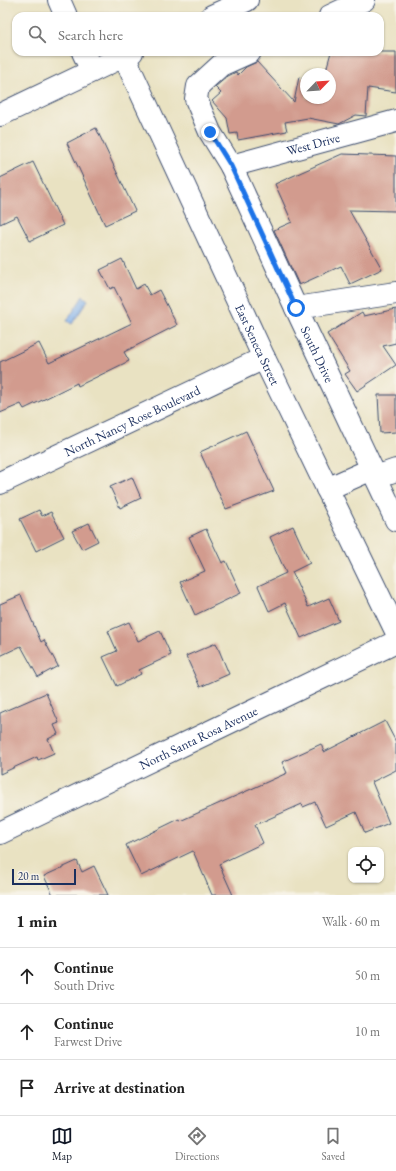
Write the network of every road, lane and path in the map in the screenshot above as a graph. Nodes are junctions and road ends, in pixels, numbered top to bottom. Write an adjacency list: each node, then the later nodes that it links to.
1 (59, 0): 4 (street)
2 (246, 0): 5 (street)
3 (364, 0): 6 (street)
4 (64, 12)
5 (220, 12)
6 (338, 12)
7 (118, 56): 10 (street)
8 (129, 56): 16 (street, East Seneca Street)
9 (241, 56): 13 (street, South Drive)
10 (87, 62): 11 (street)
11 (0, 115)
12 (396, 121): 13 (street, West Drive)
13 (231, 166): 15 (street, South Drive)
14 (396, 294): 15 (street)
15 (296, 308): 17 (street, South Drive)
16 (264, 358): 18 (street, North Nancy Rose Boulevard); 19 (street, East Seneca Street)
17 (381, 472): 19 (street); 20 (street, South Drive)
18 (0, 483)
19 (327, 489): 21 (street, East Seneca Street)
20 (396, 520)
21 (396, 631)
22 (396, 642): 23 (street, North Santa Rosa Avenue)
23 (0, 832)

